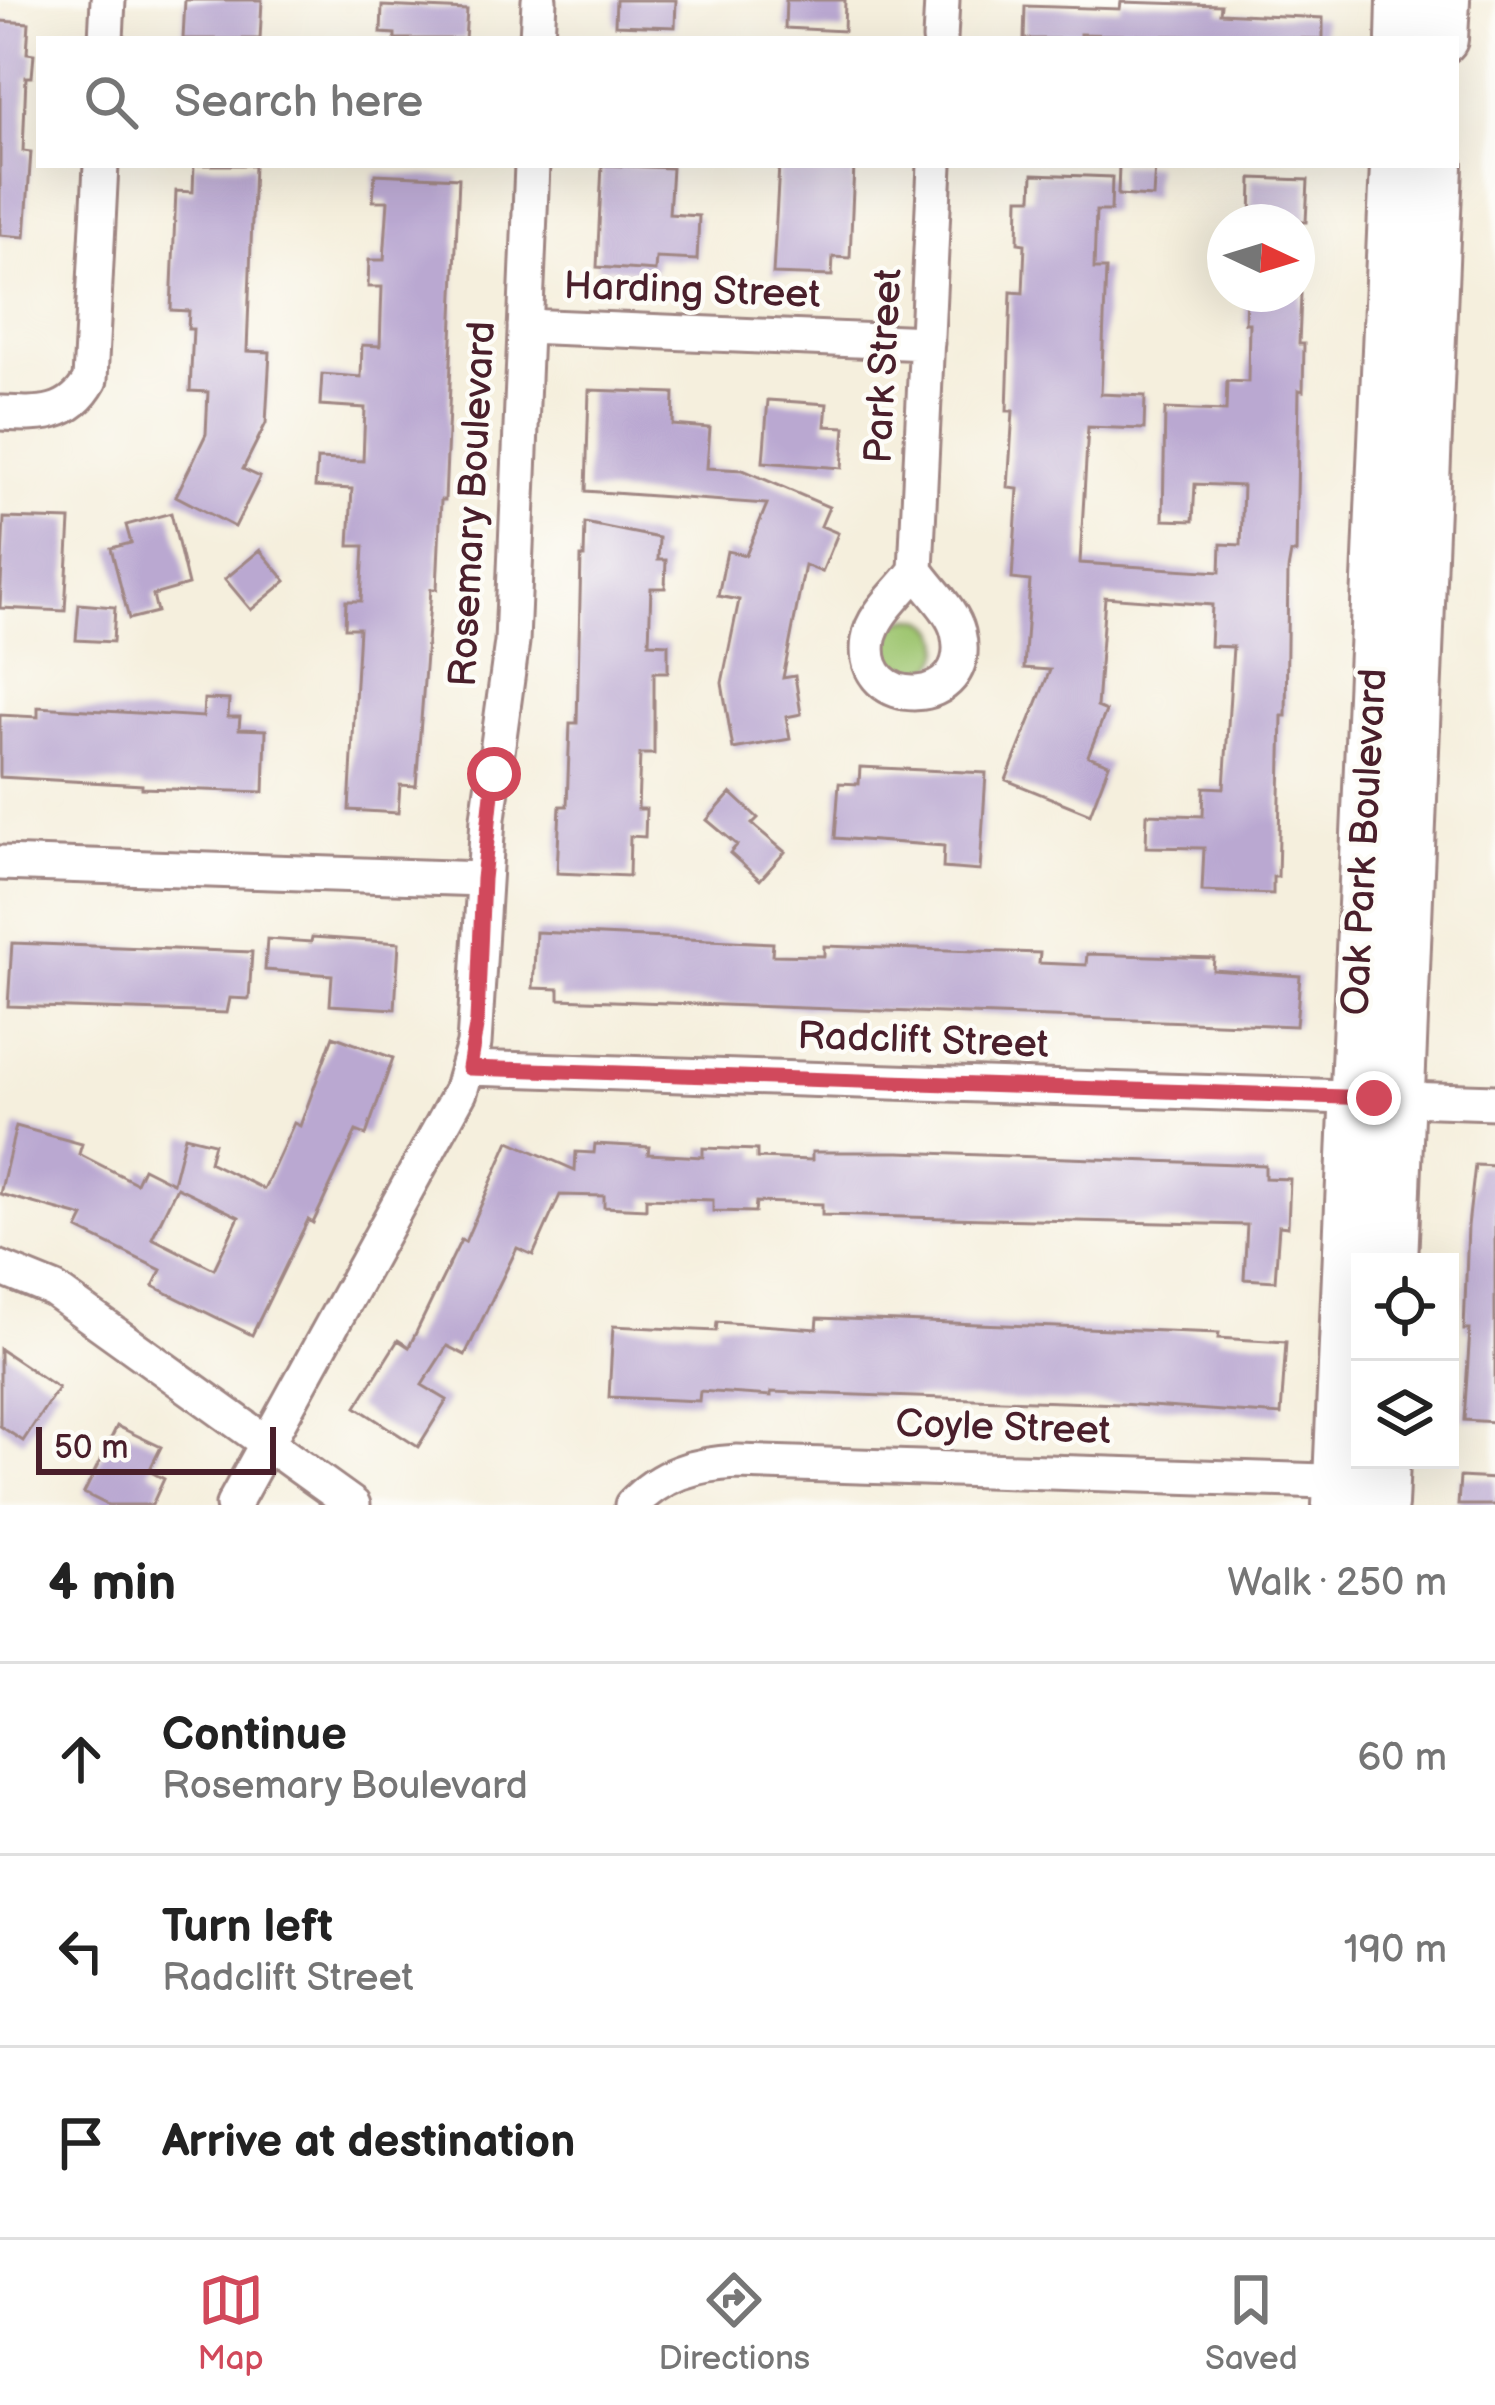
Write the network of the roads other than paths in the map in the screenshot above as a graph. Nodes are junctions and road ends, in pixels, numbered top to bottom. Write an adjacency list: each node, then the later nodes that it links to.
1 (108, 0): 4 (street)
2 (539, 0): 5 (street)
3 (941, 0): 6 (street)
4 (106, 36)
5 (537, 36)
6 (940, 36)
7 (101, 168): 14 (street)
8 (532, 168): 12 (street, Rosemary Boulevard)
9 (934, 168): 13 (street, Park Street)
10 (1395, 168): 15 (street, Oak Park Boulevard)
11 (1438, 168): 15 (street, Oak Park Boulevard)
12 (525, 326): 13 (street, Harding Street); 18 (street, Rosemary Boulevard)
13 (927, 343): 16 (street, Park Street)
14 (0, 413)
15 (1402, 539): 20 (street, Oak Park Boulevard)
16 (916, 570)
17 (0, 863): 18 (street)
18 (483, 879): 19 (street, Rosemary Boulevard)
19 (469, 1068): 20 (street, Radclift Street); 24 (street, Rosemary Boulevard)
20 (1376, 1098): 21 (street, Radclift Street); 22 (street, Oak Park Boulevard); 25 (street, Oak Park Boulevard)
21 (1495, 1102)
22 (1392, 1253)
23 (0, 1268): 24 (street)
24 (267, 1444): 26 (street, Rosemary Boulevard); 27 (street)
25 (1366, 1487): 28 (street, Coyle Street)
26 (233, 1505)
27 (353, 1505)
28 (632, 1505)

